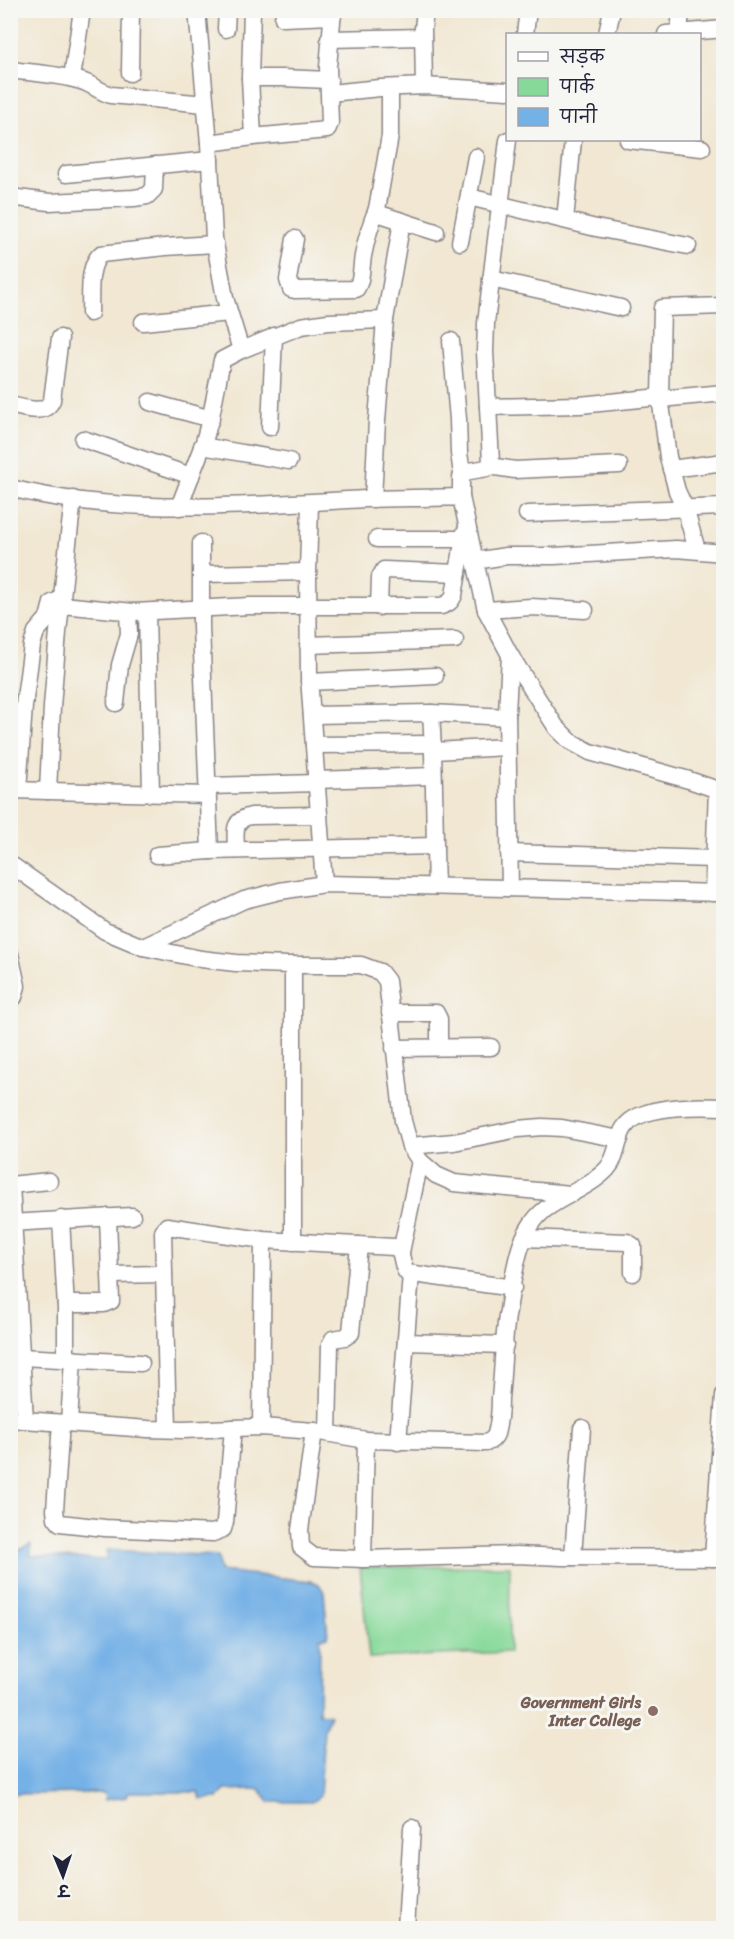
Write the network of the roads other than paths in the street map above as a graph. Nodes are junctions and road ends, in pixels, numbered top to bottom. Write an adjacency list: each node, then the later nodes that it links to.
1 (82, 10): 22 (street)
2 (131, 10): 21 (street)
3 (197, 10): 28 (street)
4 (227, 10): 12 (street)
5 (252, 10): 23 (street)
6 (425, 10): 18 (street)
7 (528, 10): 14 (street)
8 (612, 10): 15 (street)
9 (681, 10): 16 (street)
10 (333, 13): 11 (street); 19 (street)
11 (283, 18)
12 (226, 29)
13 (723, 29): 17 (street)
14 (525, 33)
15 (607, 33)
16 (672, 33)
17 (682, 33)
18 (423, 37): 19 (street); 24 (street)
19 (329, 39): 25 (street)
20 (10, 70): 22 (street)
21 (130, 73)
22 (72, 78): 28 (street)
23 (250, 78): 25 (street); 29 (street)
24 (424, 86): 26 (street); 27 (street)
25 (329, 87): 26 (street); 29 (street)
26 (390, 88): 42 (street)
27 (506, 91)
28 (205, 104): 33 (street)
29 (253, 137): 33 (street)
30 (508, 141): 41 (street)
31 (573, 141): 43 (street)
32 (637, 141): 34 (street)
33 (209, 143): 36 (street)
34 (702, 148)
35 (476, 157): 40 (street)
36 (210, 160): 37 (street); 48 (street)
37 (155, 165): 38 (street); 39 (street)
38 (66, 174)
39 (10, 197)
40 (469, 197): 41 (street); 47 (street)
41 (500, 204): 43 (street); 50 (street)
42 (377, 209): 44 (street); 46 (street)
43 (565, 220): 49 (street)
44 (402, 221): 45 (street); 55 (street)
45 (436, 232)
46 (295, 239)
47 (460, 242)
48 (215, 244): 53 (street); 54 (street)
49 (688, 246)
50 (490, 279): 52 (street); 65 (street)
51 (723, 306): 62 (street)
52 (621, 308)
53 (90, 313)
54 (230, 313): 56 (street); 60 (street)
55 (385, 320): 57 (street); 80 (street)
56 (143, 321)
57 (274, 336): 60 (street); 67 (street)
58 (60, 338): 64 (street)
59 (451, 341): 75 (street)
60 (241, 350): 66 (street)
61 (723, 393): 62 (street)
62 (660, 398): 65 (street); 74 (street)
63 (150, 402): 66 (street)
64 (10, 405)
65 (488, 407): 73 (street)
66 (210, 419): 69 (street)
67 (270, 427)
68 (83, 439): 76 (street)
69 (202, 446): 70 (street); 76 (street)
70 (289, 461)
71 (723, 462): 74 (street)
72 (618, 465): 73 (street)
73 (489, 466): 75 (street)
74 (671, 469): 84 (street)
75 (462, 474): 78 (street)
76 (191, 476): 82 (street)
77 (10, 488): 79 (street)
78 (461, 497): 80 (street); 86 (street)
79 (73, 499): 82 (street); 95 (street)
80 (373, 499): 81 (street)
81 (310, 503): 82 (street); 92 (street)
82 (179, 507)
83 (723, 507): 84 (street)
84 (685, 508): 85 (street); 89 (street)
85 (527, 514)
86 (465, 531): 87 (street); 91 (street); 93 (street)
87 (377, 538)
88 (201, 543): 94 (street)
89 (697, 550): 90 (street); 91 (street)
90 (723, 553)
91 (475, 561): 99 (street)
92 (308, 572): 94 (street); 97 (street)
93 (458, 573): 96 (street); 96 (street)
94 (202, 574): 98 (street)
95 (62, 602): 101 (street); 117 (street); 119 (street)
96 (379, 607): 97 (street)
97 (308, 608): 98 (street); 104 (street)
98 (201, 609): 102 (street); 118 (street)
99 (486, 610): 100 (street); 105 (street)
100 (585, 610)
101 (128, 612): 102 (street); 108 (street)
102 (147, 612): 121 (street)
103 (455, 640): 104 (street)
104 (308, 645): 107 (street)
105 (510, 655): 111 (street); 120 (street)
106 (435, 676): 107 (street)
107 (309, 682): 110 (street)
108 (116, 703)
109 (431, 712): 110 (street); 111 (street); 113 (street)
110 (312, 715): 112 (street)
111 (507, 717): 114 (street)
112 (314, 745): 113 (street); 116 (street)
113 (434, 747): 114 (street); 115 (street)
114 (507, 747): 127 (street)
115 (433, 776): 116 (street); 123 (street)
116 (316, 782): 118 (street); 122 (street)
117 (14, 790): 119 (street)
118 (208, 790): 121 (street); 126 (street)
119 (48, 791): 121 (street)
120 (720, 791): 129 (street)
121 (151, 793)
122 (319, 815): 124 (street); 125 (street)
123 (435, 846): 124 (street); 132 (street)
124 (321, 848): 125 (street); 131 (street)
125 (236, 850): 126 (street)
126 (210, 851): 128 (street)
127 (509, 853): 129 (street); 133 (street)
128 (157, 855)
129 (714, 859): 134 (street)
130 (10, 864): 135 (street)
131 (324, 884): 132 (street); 135 (street)
132 (436, 886): 133 (street)
133 (510, 888): 134 (street)
134 (718, 893)
135 (143, 947): 137 (street)
136 (10, 954): 138 (street)
137 (293, 965): 139 (street); 156 (street)
138 (10, 999)
139 (390, 1013): 140 (street); 142 (street)
140 (439, 1047): 141 (street); 142 (street)
141 (491, 1047)
142 (394, 1048): 145 (street)
143 (723, 1107): 144 (street)
144 (620, 1139): 145 (street); 149 (street)
145 (410, 1146): 146 (street)
146 (420, 1161): 149 (street); 158 (street)
147 (49, 1180): 148 (street)
148 (11, 1185): 153 (street)
149 (570, 1194): 154 (street)
150 (132, 1216): 151 (street)
151 (108, 1217): 152 (street); 161 (street)
152 (61, 1219): 153 (street); 164 (street)
153 (12, 1222): 167 (street)
154 (524, 1238): 159 (street); 163 (street)
155 (262, 1240): 156 (street); 162 (street); 173 (street)
156 (293, 1242): 157 (street)
157 (359, 1245): 158 (street); 177 (street)
158 (401, 1252): 160 (street)
159 (633, 1273)
160 (411, 1274): 163 (street); 165 (street)
161 (111, 1275): 162 (street); 164 (street)
162 (164, 1275): 176 (street)
163 (513, 1288): 166 (street)
164 (66, 1304): 168 (street)
165 (406, 1341): 166 (street); 179 (street)
166 (505, 1345): 179 (street)
167 (20, 1357): 168 (street); 171 (street)
168 (69, 1358): 169 (street); 172 (street)
169 (141, 1363)
170 (723, 1395): 181 (street)
171 (18, 1419): 172 (street)
172 (65, 1423): 174 (street); 176 (street)
173 (261, 1427): 174 (street); 177 (street)
174 (233, 1428): 176 (street)
175 (582, 1428): 180 (street)
176 (168, 1429)
177 (321, 1432): 178 (street); 182 (street)
178 (366, 1440): 179 (street); 182 (street)
179 (398, 1442)
180 (573, 1557): 181 (street); 182 (street)
181 (718, 1558)
182 (363, 1559)
183 (412, 1828): 184 (street)
184 (406, 1929)

